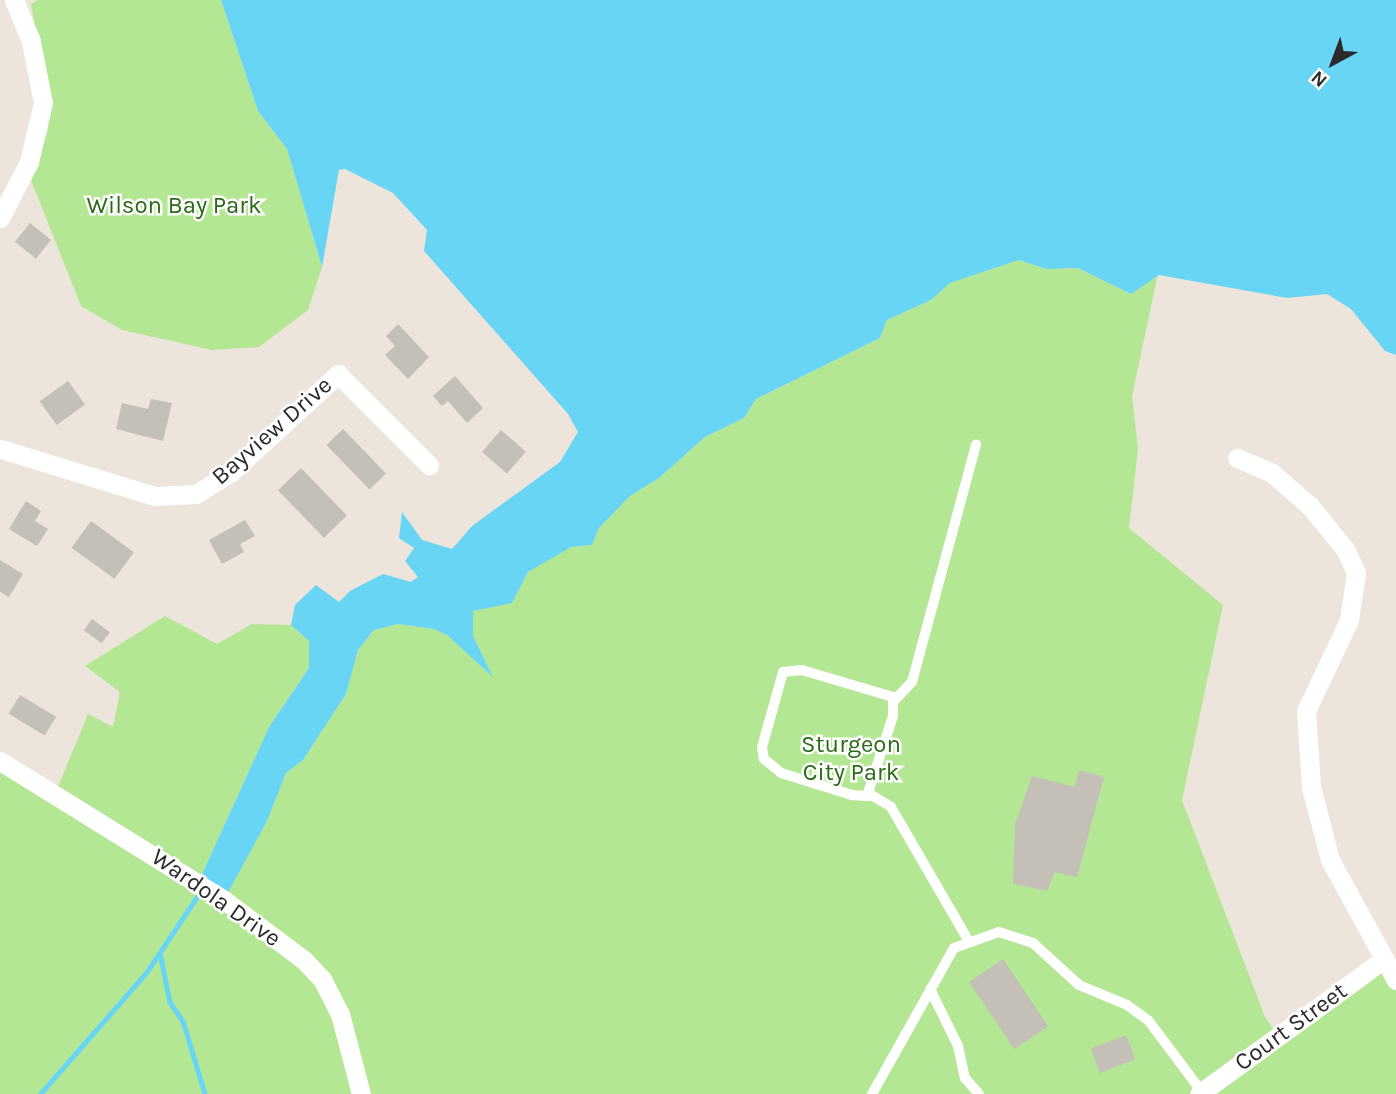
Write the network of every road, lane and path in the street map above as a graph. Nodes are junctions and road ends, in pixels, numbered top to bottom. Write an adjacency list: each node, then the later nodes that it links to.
1 (15, 0): 2 (street)
2 (0, 218)
3 (976, 444): 7 (lane)
4 (0, 446): 6 (street, Bayview Drive)
5 (1237, 458): 11 (street)
6 (429, 465)
7 (894, 701): 9 (lane); 9 (lane)
8 (0, 761): 15 (street, Wardola Drive)
9 (867, 796): 10 (lane)
10 (968, 940): 13 (lane); 14 (lane)
11 (1383, 960): 12 (street); 14 (street, Court Street)
12 (1396, 980)
13 (930, 989): 16 (lane); 17 (lane)
14 (1200, 1093)
15 (361, 1094)
16 (872, 1094)
17 (979, 1094)

